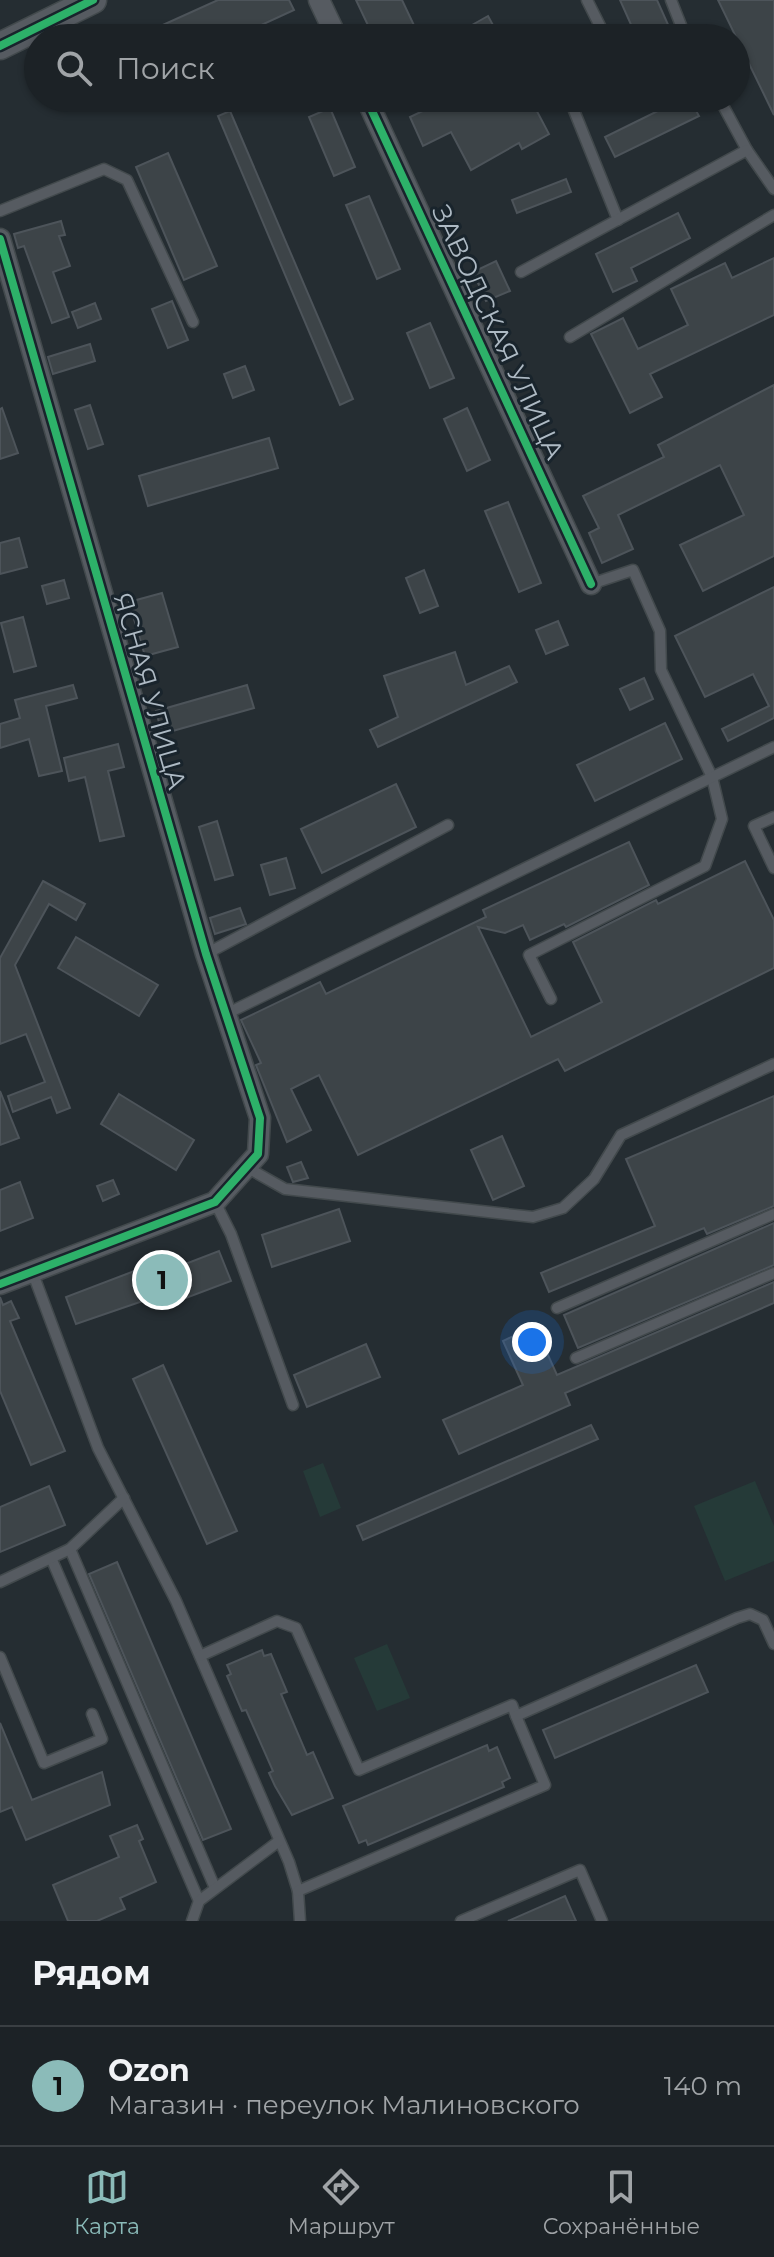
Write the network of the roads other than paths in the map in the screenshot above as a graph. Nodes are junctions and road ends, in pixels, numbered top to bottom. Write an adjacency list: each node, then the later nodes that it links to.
1 (93, 0): 5 (street)
2 (319, 0): 6 (street)
3 (587, 0): 7 (lane)
4 (671, 0): 8 (lane)
5 (44, 24)
6 (330, 24)
7 (599, 24)
8 (680, 24)
9 (24, 34): 10 (street)
10 (0, 46)
11 (372, 112): 23 (street, ЗАВОДСКАЯ УЛИЦА)
12 (575, 112): 18 (lane)
13 (727, 112): 14 (lane)
14 (747, 150): 15 (lane); 18 (lane)
15 (774, 189)
16 (0, 211): 21 (lane)
17 (774, 215): 22 (lane)
18 (618, 220): 20 (lane)
19 (0, 239): 29 (street, ЯСНАЯ УЛИЦА)
20 (521, 272)
21 (193, 322)
22 (570, 337)
23 (591, 584): 25 (lane)
24 (774, 747): 25 (lane)
25 (712, 777): 30 (lane); 31 (lane)
26 (774, 817): 28 (lane)
27 (448, 825): 29 (lane)
28 (774, 868)
29 (206, 954): 31 (street, ЯСНАЯ УЛИЦА)
30 (551, 999)
31 (226, 1014): 33 (street, ЯСНАЯ УЛИЦА)
32 (774, 1064): 33 (lane)
33 (253, 1161): 34 (street)
34 (215, 1202): 36 (street); 41 (lane)
35 (774, 1214): 39 (lane)
36 (32, 1271): 38 (street); 42 (lane)
37 (774, 1273): 40 (lane)
38 (0, 1284)
39 (557, 1308)
40 (576, 1358)
41 (293, 1405)
42 (124, 1498): 43 (lane); 47 (lane)
43 (70, 1549): 44 (lane); 52 (lane)
44 (52, 1560): 45 (lane); 54 (lane)
45 (0, 1582)
46 (774, 1644): 50 (lane)
47 (200, 1656): 50 (lane); 51 (lane)
48 (0, 1657): 49 (lane)
49 (92, 1714)
50 (516, 1716): 53 (lane)
51 (279, 1841): 52 (lane); 53 (lane)
52 (215, 1888): 54 (lane)
53 (298, 1891): 56 (lane)
54 (199, 1901): 55 (lane)
55 (192, 1921)
56 (300, 1921)
57 (461, 1921): 58 (lane)
58 (602, 1921)

